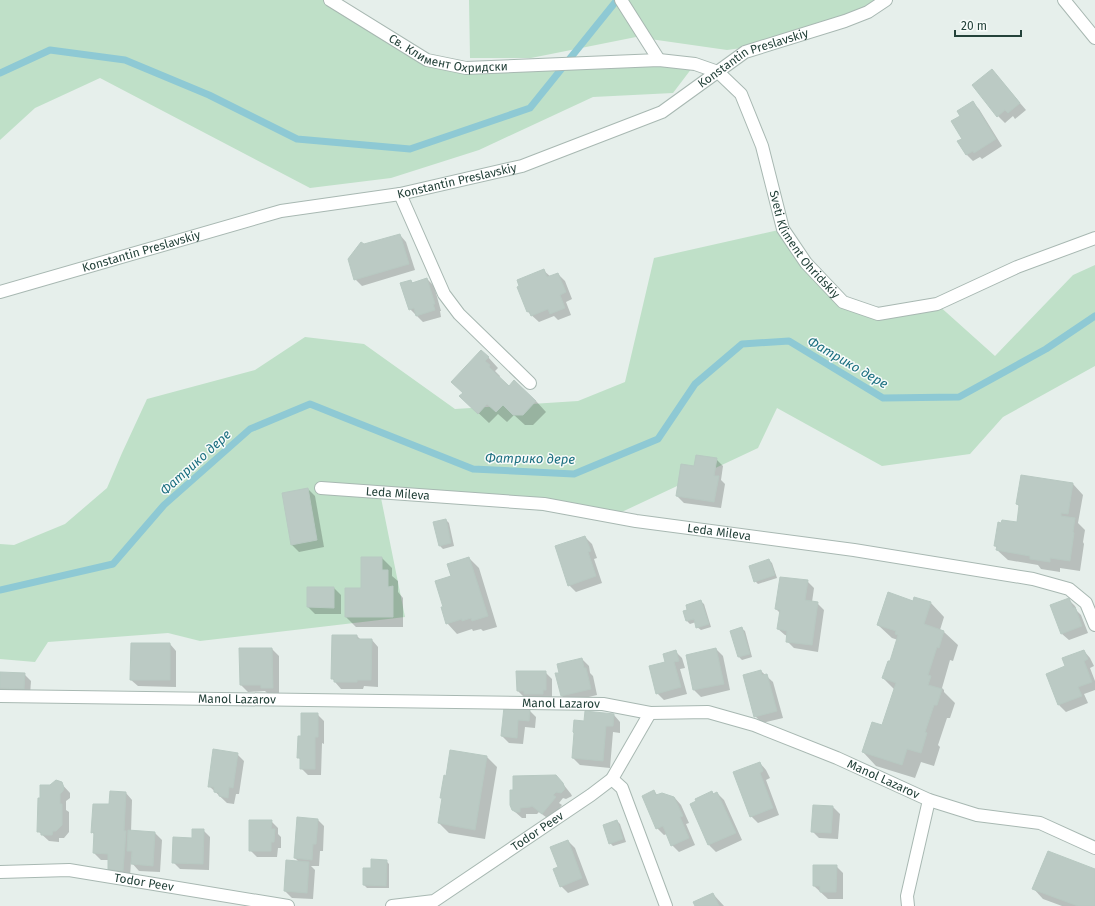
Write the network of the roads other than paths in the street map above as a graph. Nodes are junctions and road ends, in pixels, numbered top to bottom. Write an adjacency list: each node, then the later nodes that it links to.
1 (330, 0): 7 (street, Св. Климент Охридски)
2 (886, 0): 8 (street, Konstantin Preslavskiy)
3 (1064, 0): 5 (street)
4 (623, 3): 6 (street)
5 (1095, 38)
6 (659, 60): 7 (street, Sveti Kliment Ohridskiy); 8 (street, Sveti Kliment Ohridskiy)
7 (577, 64)
8 (718, 72): 9 (street, Konstantin Preslavskiy); 10 (street, Sveti Kliment Ohridskiy)
9 (400, 194): 11 (street, Konstantin Preslavskiy); 12 (street)
10 (1095, 238)
11 (0, 292)
12 (530, 383)
13 (321, 488): 14 (street, Leda Mileva)
14 (1095, 625)
15 (0, 696): 16 (street, Manol Lazarov)
16 (650, 713): 17 (street, Todor Peev); 18 (street, Manol Lazarov)
17 (612, 779): 22 (street, Todor Peev); 23 (street)
18 (929, 800): 19 (street, Manol Lazarov); 24 (street)
19 (1095, 848)
20 (0, 872): 21 (street, Todor Peev)
21 (288, 906)
22 (392, 906)
23 (666, 906)
24 (908, 906)

